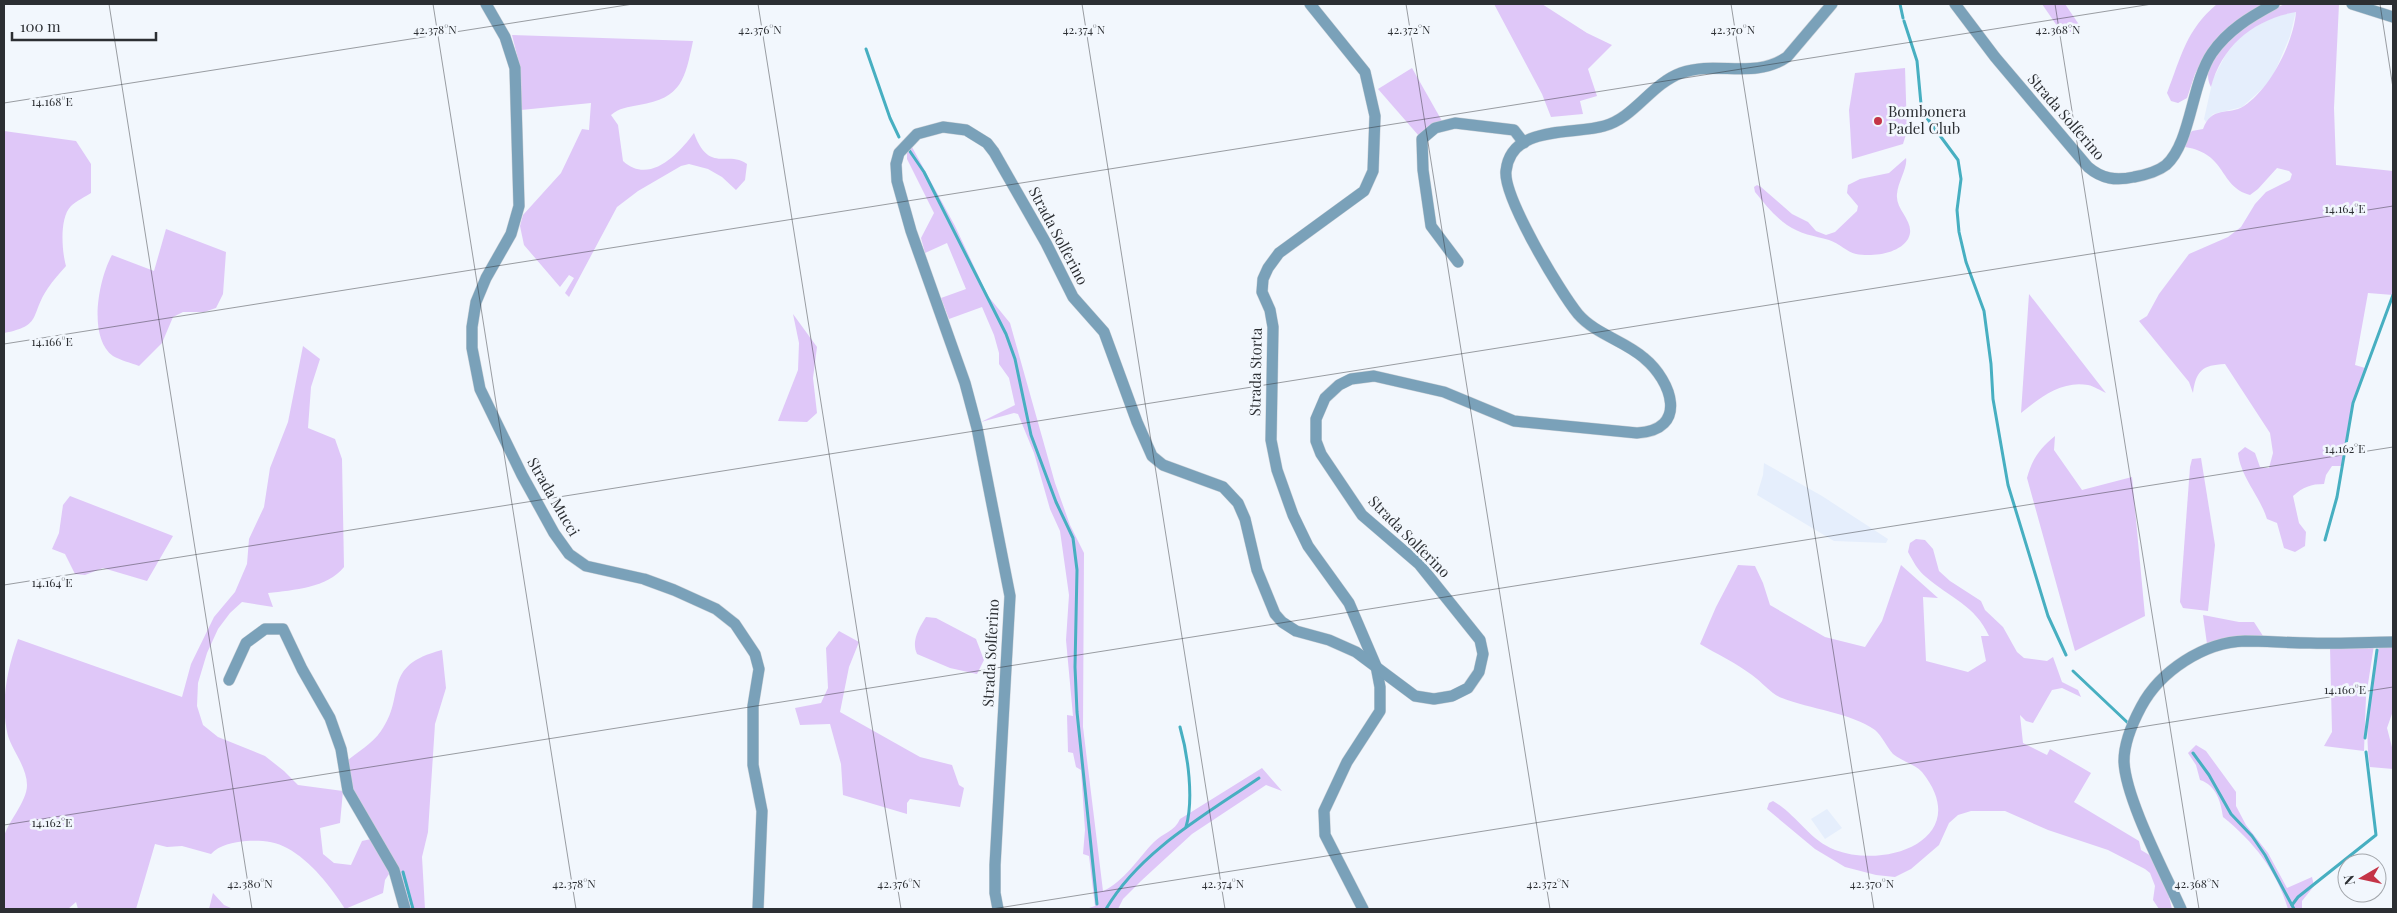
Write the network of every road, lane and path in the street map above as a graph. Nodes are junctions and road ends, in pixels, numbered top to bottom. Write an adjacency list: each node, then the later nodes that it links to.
1 (486, 4): 14 (street, Strada Mucci)
2 (1310, 4): 11 (street, Strada Storta)
3 (1832, 4): 8 (street)
4 (1954, 4): 5 (street, Strada Solferino)
5 (2274, 4)
6 (2352, 4): 7 (street)
7 (2393, 17)
8 (1524, 143): 9 (street); 11 (street, Strada Solferino)
9 (1458, 262)
10 (2393, 642): 17 (street)
11 (1376, 666): 15 (street, Strada Solferino); 16 (street)
12 (229, 680): 13 (street)
13 (405, 909)
14 (758, 909)
15 (998, 909)
16 (1363, 909)
17 (2181, 909)

